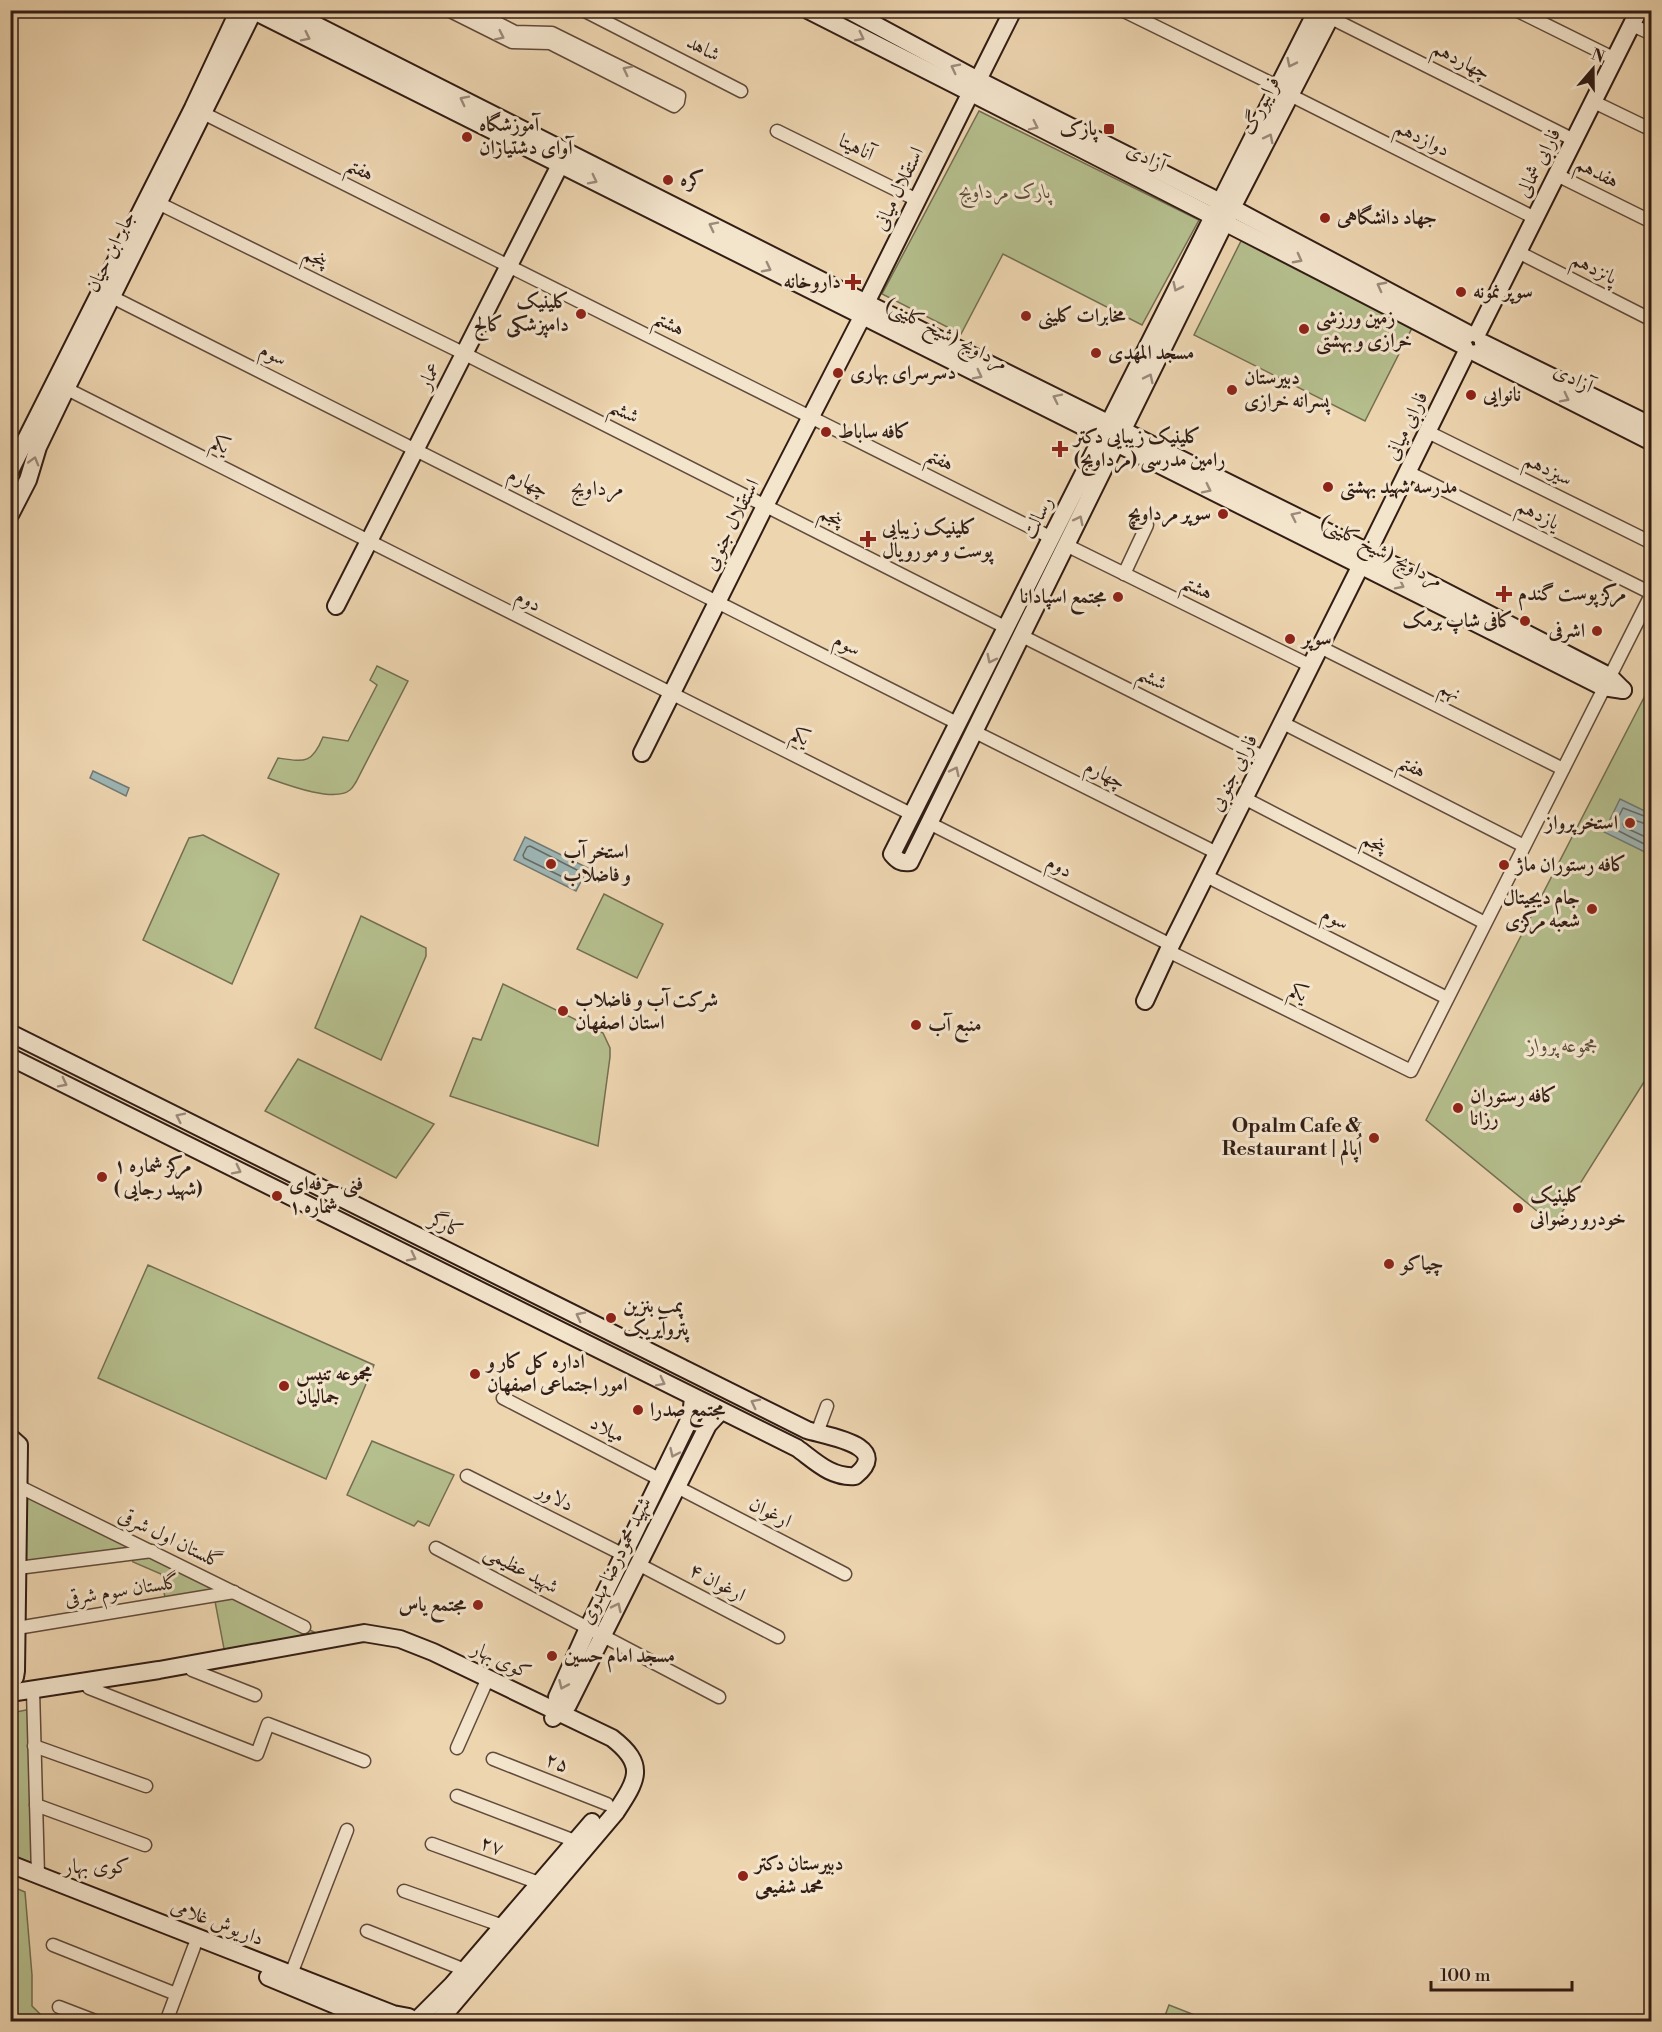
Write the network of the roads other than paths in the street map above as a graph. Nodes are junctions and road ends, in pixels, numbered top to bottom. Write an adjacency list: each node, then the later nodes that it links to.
1 (239, 10): 20 (street, جابر ابن حیان)
2 (286, 10): 39 (street, مرداویج (شیخ کلینی), one-way to 2)
3 (448, 10): 4 (street, one-way to 4)
4 (472, 10)
5 (583, 10): 17 (street, شاهد)
6 (808, 10): 16 (street, آزادی, one-way to 16)
7 (848, 10): 16 (street, آزادی, one-way to 7)
8 (1013, 10): 16 (street, استقلال میانی)
9 (1122, 10): 18 (street, دوازدهم)
10 (1516, 10): 15 (street)
11 (253, 11): 20 (street, جابر ابن حیان); 24 (street, مرداویج (شیخ کلینی), one-way to 24)
12 (1327, 13): 18 (street, فرایبورگ); 23 (street, چهاردهم)
13 (1636, 18): 14 (street); 15 (street, فارابی شمالی)
14 (1652, 34)
15 (1615, 59): 19 (street, فارابی شمالی)
16 (974, 87): 28 (street, آزادی); 29 (street, استقلال میانی)
17 (741, 91)
18 (1285, 91): 26 (street, فرایبورگ, one-way to 18); 27 (street, فرایبورگ); 32 (street, دوازدهم)
19 (1594, 102): 21 (street); 23 (street, فارابی شمالی)
20 (198, 110): 30 (street, جابر ابن حیان); 37 (street, هفتم)
21 (1652, 130)
22 (777, 131): 29 (street, آناهیتا)
23 (1574, 140): 25 (street, فارابی شمالی)
24 (561, 164): 37 (street, عمار); 39 (street, مرداویج (شیخ کلینی), one-way to 39)
25 (1557, 175): 32 (street, فارابی شمالی); 33 (street, هفدهم)
26 (1247, 180): 31 (street, فرایبورگ); 34 (street)
27 (1229, 183): 28 (street); 31 (street, فرایبورگ)
28 (1193, 196): 31 (street, آزادی); 35 (street)
29 (917, 200): 39 (street, استقلال میانی)
30 (153, 201): 38 (street, جابر ابن حیان); 42 (street, پنجم); 43 (street, جابر ابن حیان)
31 (1223, 211): 34 (street, آزادی); 35 (street, رسالت)
32 (1535, 218): 36 (street, فارابی شمالی)
33 (1652, 222)
34 (1248, 224): 35 (street); 41 (street, آزادی)
35 (1209, 238): 47 (street, رسالت)
36 (1518, 252): 40 (street, پانزدهم); 41 (street, فارابی شمالی)
37 (509, 266): 42 (street, عمار); 44 (street, هشتم)
38 (112, 297): 43 (street, جابر ابن حیان); 49 (street, سوم)
39 (864, 310): 44 (street, استقلال جنوبی); 47 (street, مرداویج (شیخ کلینی))
40 (1652, 320)
41 (1473, 343): 45 (street, آزادی); 46 (street, فارابی میانی); 48 (street, آزادی, one-way to 48)
42 (465, 354): 49 (street, عمار); 52 (street, ششم)
43 (60, 386): 50 (street, جابر ابن حیان); 53 (street, جابر ابن حیان, one-way to 43); 55 (street, یکم)
44 (811, 417): 52 (street, استقلال جنوبی); 56 (street, هفتم)
45 (1652, 426)
46 (1428, 432): 51 (street, فارابی میانی); 57 (street, سیزدهم)
47 (1113, 434): 56 (street, رسالت); 58 (street, مرداویج (شیخ کلینی))
48 (1652, 442)
49 (416, 449): 55 (street, عمار); 61 (street, چهارم)
50 (10, 471)
51 (1408, 472): 58 (street, فارابی میانی); 60 (street, یازدهم)
52 (765, 506): 61 (street, استقلال جنوبی); 63 (street, پنجم)
53 (10, 514)
54 (1147, 525): 59 (street)
55 (368, 542): 62 (street, عمار); 68 (street, دوم)
56 (1059, 542): 59 (street, هشتم); 63 (street, رسالت)
57 (1652, 543)
58 (1365, 559): 64 (street, فارابی جنوبی); 66 (street, مرداویج (شیخ کلینی))
59 (1124, 574): 65 (street, هشتم)
60 (1651, 593): 66 (street)
61 (717, 601): 68 (street, استقلال جنوبی); 70 (street, سوم)
62 (336, 606)
63 (1014, 632): 70 (street, رسالت, one-way to 70); 71 (street, رسالت); 73 (street, ششم)
64 (1320, 647): 65 (street, فارابی جنوبی); 74 (street, نهم)
65 (1311, 666): 69 (street, فارابی جنوبی)
66 (1606, 682): 67 (street, مرداویج (شیخ کلینی)); 74 (street)
67 (1623, 690)
68 (670, 693): 72 (street, استقلال جنوبی); 76 (street, یکم)
69 (1283, 723): 73 (street, فارابی جنوبی); 78 (street, هفتم)
70 (959, 724): 76 (street, رسالت)
71 (975, 732): 77 (street, رسالت, one-way to 71); 79 (street, چهارم)
72 (642, 753)
73 (1265, 758): 75 (street, فارابی جنوبی)
74 (1563, 769): 78 (street)
75 (1244, 798): 79 (street, فارابی جنوبی); 81 (street, پنجم)
76 (913, 815): 77 (street, رسالت)
77 (930, 823): 82 (street, دوم)
78 (1524, 846): 81 (street)
79 (1217, 853): 80 (street, فارابی جنوبی)
80 (1206, 876): 82 (street, فارابی جنوبی); 83 (street, سوم)
81 (1485, 922): 83 (street)
82 (1169, 948): 83 (street, یکم); 84 (street, فارابی جنوبی)
83 (1448, 998)
84 (1145, 1001)
85 (12, 1034): 91 (street, کارگر, one-way to 85)
86 (10, 1057): 88 (street, one-way to 88)
87 (503, 1398): 94 (street, میلاد)
88 (693, 1398): 90 (street); 94 (street, شهید محمودرضا مهدوی, one-way to 94)
89 (827, 1406): 91 (street)
90 (721, 1411): 91 (street, کارگر); 94 (street, شهید محمودرضا مهدوی)
91 (817, 1433)
92 (10, 1437): 95 (street)
93 (467, 1476): 98 (street, دلاور)
94 (669, 1483): 98 (street, شهید محمودرضا مهدوی); 100 (street, ارغوان)
95 (18, 1486): 97 (street, گلستان اول شرقی); 99 (street)
96 (436, 1548): 104 (street, شهید عظیمی)
97 (152, 1551): 99 (street); 101 (street, گلستان اول شرقی)
98 (631, 1559): 104 (street, شهید محمودرضا مهدوی); 105 (street, ارغوان ۴)
99 (18, 1568): 103 (street)
100 (845, 1574)
101 (234, 1593): 102 (street, گلستان اول شرقی); 103 (street, گلستان سوم شرقی)
102 (304, 1627)
103 (17, 1628): 108 (street)
104 (596, 1632): 113 (street, شهید عظیمی); 115 (street, شهید محمودرضا مهدوی)
105 (778, 1637)
106 (192, 1670): 107 (street, کوی بهار); 109 (street, کوی بهار); 112 (street)
107 (486, 1681): 109 (street, کوی بهار); 115 (street, کوی بهار); 117 (street)
108 (10, 1682)
109 (88, 1685): 111 (street, کوی بهار); 119 (street)
110 (10, 1693): 111 (street, کوی بهار)
111 (33, 1693): 114 (street, کوی بهار); 116 (street)
112 (255, 1695)
113 (719, 1697)
114 (10, 1700)
115 (555, 1714): 122 (street, کوی بهار); 146 (street, کوی بهار)
116 (34, 1746): 120 (street); 123 (street)
117 (457, 1748)
118 (493, 1759): 122 (street, ۲۵)
119 (364, 1761)
120 (146, 1786)
121 (457, 1796): 125 (street)
122 (607, 1804): 125 (street, کوی بهار)
123 (36, 1805): 126 (street); 130 (street)
124 (347, 1830): 139 (street)
125 (576, 1841): 131 (street, کوی بهار)
126 (145, 1845)
127 (432, 1845): 131 (street, ۲۷)
128 (10, 1864): 130 (street, داریوش غلامی)
129 (10, 1874): 133 (street, داریوش غلامی)
130 (38, 1875): 133 (street, داریوش غلامی)
131 (539, 1883): 134 (street, کوی بهار)
132 (404, 1891): 134 (street)
133 (84, 1898): 137 (street, داریوش غلامی); 139 (street, داریوش غلامی)
134 (503, 1926): 138 (street, کوی بهار)
135 (368, 1931): 138 (street)
136 (52, 1945): 140 (street)
137 (194, 1947): 140 (street); 145 (street, داریوش غلامی)
138 (465, 1970): 142 (street, کوی بهار)
139 (291, 1974): 142 (street, داریوش غلامی)
140 (176, 1994): 144 (street)
141 (59, 2007): 143 (street)
142 (414, 2019)
143 (98, 2022)
144 (166, 2022)
145 (376, 2022)
146 (438, 2022)

